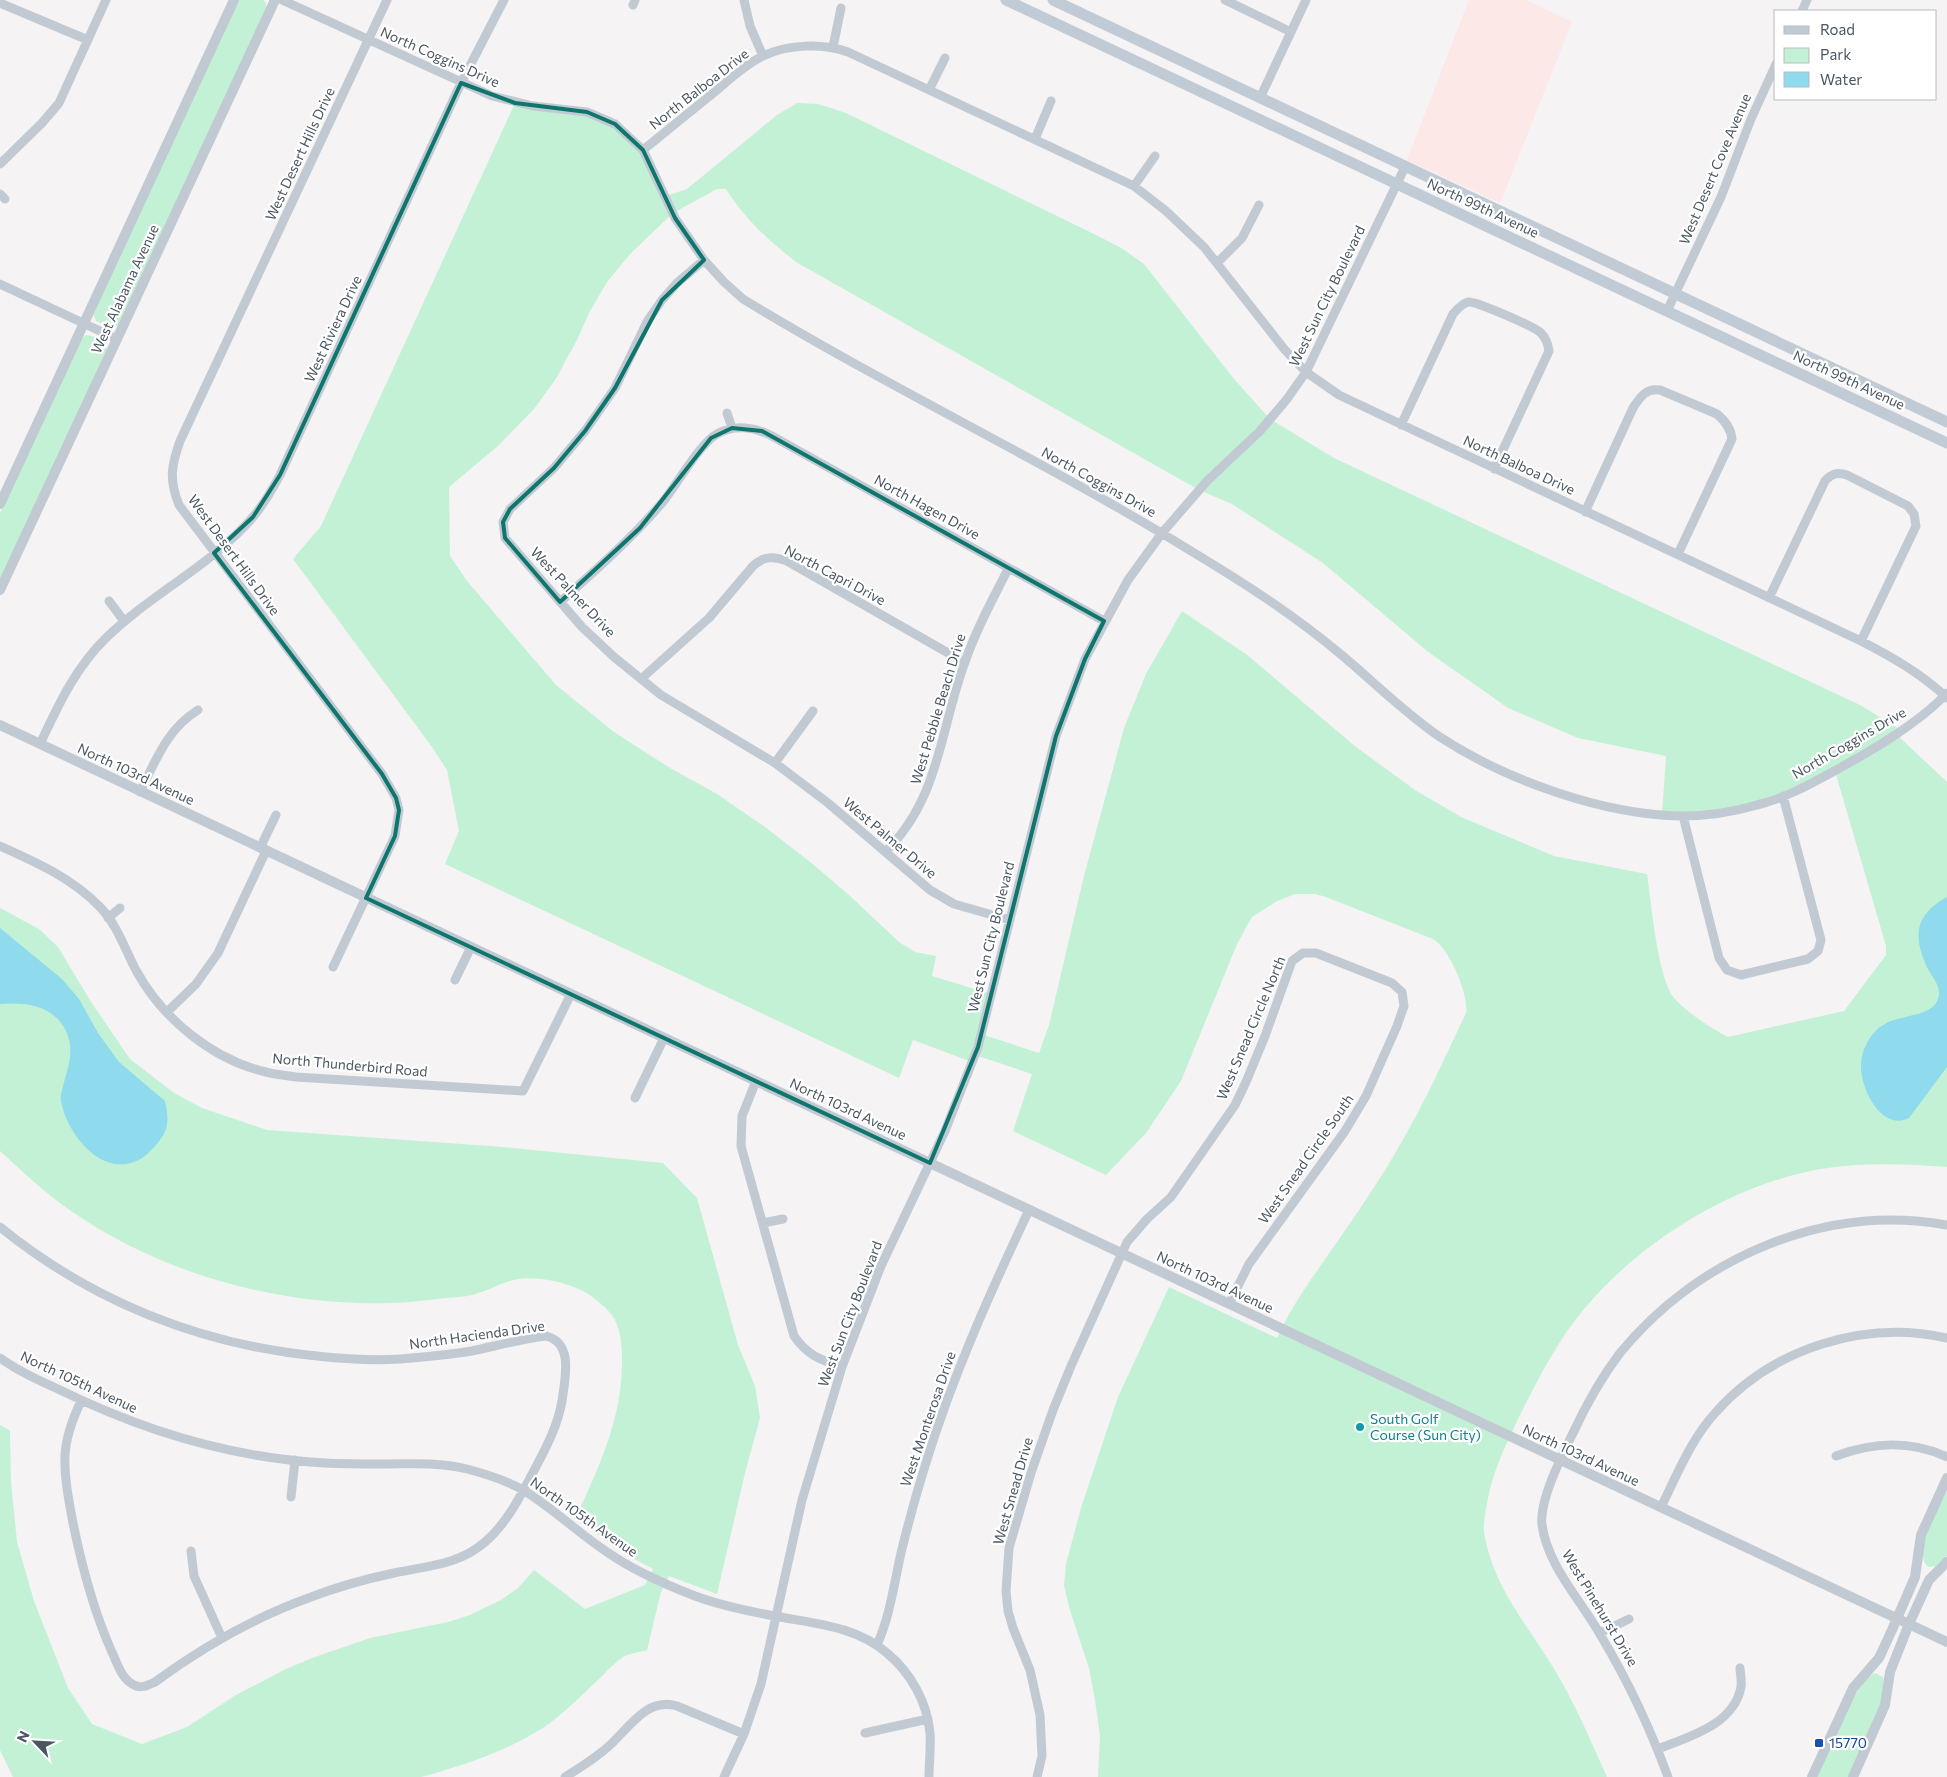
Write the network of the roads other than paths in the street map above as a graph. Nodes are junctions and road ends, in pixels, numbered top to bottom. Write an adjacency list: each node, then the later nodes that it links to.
1 (106, 0): 15 (street)
2 (234, 0): 42 (street, West Alabama Avenue)
3 (275, 0): 43 (street, West Alabama Avenue)
4 (282, 0): 16 (street, North Coggins Drive)
5 (387, 0): 16 (street, West Desert Hills Drive)
6 (504, 0): 21 (street, West Riviera Drive)
7 (744, 0): 18 (street)
8 (1006, 0): 28 (main road, North 99th Avenue)
9 (1053, 0): 23 (main road, North 99th Avenue)
10 (1225, 0): 14 (street)
11 (1306, 0): 14 (street)
12 (0, 3): 15 (street)
13 (841, 8): 17 (street)
14 (1291, 32): 23 (street)
15 (88, 40): 30 (street)
16 (368, 40): 21 (street, North Coggins Drive); 54 (street, West Desert Hills Drive)
17 (833, 47): 18 (street, North Balboa Drive); 22 (street, North Balboa Drive)
18 (763, 56): 27 (street, North Balboa Drive)
19 (944, 58): 22 (street)
20 (1774, 68): 40 (street, West Desert Cove Avenue)
21 (461, 83): 27 (street, North Coggins Drive); 54 (street, West Riviera Drive)
22 (929, 90): 26 (street, North Balboa Drive)
23 (1260, 98): 25 (main road, North 99th Avenue)
24 (1051, 101): 26 (street)
25 (1332, 132): 28 (main road); 31 (main road, North 99th Avenue)
26 (1035, 139): 33 (street, North Balboa Drive)
27 (643, 150): 36 (street, North Coggins Drive)
28 (1324, 150): 32 (main road, North 99th Avenue)
29 (1155, 156): 33 (street)
30 (0, 164)
31 (1405, 167): 32 (street, West Sun City Boulevard); 35 (main road, North 99th Avenue)
32 (1397, 184): 37 (main road, North 99th Avenue); 44 (street, West Sun City Boulevard)
33 (1134, 186): 38 (street, North Balboa Drive)
34 (1259, 205): 38 (street)
35 (1568, 243): 37 (main road); 40 (main road, North 99th Avenue)
36 (704, 260): 53 (street, North Coggins Drive); 60 (street, West Palmer Drive)
37 (1560, 262): 41 (main road, North 99th Avenue)
38 (1217, 263): 44 (street, North Balboa Drive)
39 (0, 284): 42 (street)
40 (1675, 294): 41 (street, West Desert Cove Avenue); 46 (main road, North 99th Avenue)
41 (1667, 311): 49 (main road, North 99th Avenue)
42 (84, 324): 43 (street); 51 (street, West Alabama Avenue)
43 (117, 339): 57 (street, West Alabama Avenue)
44 (1306, 372): 47 (street, North Balboa Drive); 53 (street, West Sun City Boulevard)
45 (727, 413): 48 (street)
46 (1947, 422)
47 (1401, 425): 50 (street, North Balboa Drive); 50 (street)
48 (732, 428): 56 (street, North Hagen Drive); 60 (street)
49 (1947, 443)
50 (1494, 469): 52 (street, North Balboa Drive)
51 (0, 504)
52 (1585, 512): 55 (street, North Balboa Drive); 55 (street)
53 (1162, 533): 62 (street, West Sun City Boulevard); 75 (street, North Coggins Drive)
54 (214, 553): 61 (street, West Riviera Drive); 79 (street, West Desert Hills Drive)
55 (1678, 554): 58 (street, North Balboa Drive)
56 (1008, 568): 62 (street, North Hagen Drive); 64 (street, West Pebble Beach Drive)
57 (0, 590)
58 (1769, 598): 63 (street, North Balboa Drive); 63 (street)
59 (109, 601): 61 (street)
60 (560, 602): 65 (street, West Palmer Drive)
61 (124, 621): 70 (street, West Riviera Drive)
62 (1104, 621): 82 (street, West Sun City Boulevard)
63 (1861, 641): 66 (street, North Balboa Drive)
64 (964, 662): 65 (street, North Capri Drive); 78 (street, West Pebble Beach Drive)
65 (641, 679): 71 (street, West Palmer Drive)
66 (1946, 696): 73 (street, North Coggins Drive)
67 (198, 710): 72 (street)
68 (812, 711): 71 (street)
69 (0, 725): 70 (street, North 103rd Avenue)
70 (40, 744): 72 (street, North 103rd Avenue)
71 (775, 762): 78 (street, West Palmer Drive)
72 (140, 792): 77 (street, North 103rd Avenue)
73 (1783, 796): 75 (street, North Coggins Drive); 75 (street)
74 (276, 815): 77 (street)
75 (1683, 816)
76 (0, 846): 81 (street, North Thunderbird Road)
77 (263, 849): 79 (street, North 103rd Avenue); 88 (street)
78 (885, 852): 82 (street, West Palmer Drive)
79 (366, 898): 83 (street, North 103rd Avenue); 84 (street, West Desert Hills Drive)
80 (120, 908): 81 (street)
81 (108, 918): 88 (street, North Thunderbird Road)
82 (1010, 920): 92 (street, West Sun City Boulevard)
83 (471, 947): 86 (street); 87 (street, North 103rd Avenue)
84 (333, 967)
85 (1354, 968): 98 (street, West Snead Circle North); 99 (street, West Snead Circle South)
86 (455, 980)
87 (571, 994): 88 (street, North Thunderbird Road); 89 (street, North 103rd Avenue)
88 (167, 1012)
89 (664, 1038): 90 (street, North 103rd Avenue); 91 (street)
90 (756, 1082): 92 (street, North 103rd Avenue); 95 (street)
91 (635, 1098)
92 (930, 1163): 93 (street, North 103rd Avenue); 102 (street, West Sun City Boulevard)
93 (1029, 1210): 98 (street, North 103rd Avenue); 121 (street, West Monterosa Drive)
94 (782, 1219): 95 (street)
95 (763, 1223): 102 (street)
96 (1947, 1225): 107 (street, West Pinehurst Drive)
97 (0, 1227): 109 (street, North Hacienda Drive)
98 (1122, 1253): 99 (street, North 103rd Avenue); 130 (street, West Snead Drive)
99 (1229, 1304): 107 (street, North 103rd Avenue)
100 (1947, 1338): 111 (street)
101 (0, 1358): 103 (street, North 105th Avenue)
102 (842, 1367): 114 (street, West Sun City Boulevard)
103 (81, 1401): 106 (street, North 105th Avenue); 119 (street)
104 (1836, 1456): 105 (street)
105 (1947, 1457)
106 (295, 1460): 109 (street, North 105th Avenue); 110 (street)
107 (1561, 1460): 111 (street, North 103rd Avenue); 118 (street, West Pinehurst Drive)
108 (1947, 1478): 115 (street)
109 (523, 1490): 114 (street, North 105th Avenue); 119 (street)
110 (291, 1497)
111 (1661, 1507): 115 (street, North 103rd Avenue)
112 (191, 1551): 119 (street)
113 (1947, 1562): 117 (street)
114 (777, 1616): 121 (street, North 105th Avenue); 125 (street, West Sun City Boulevard)
115 (1897, 1618): 117 (street, North 103rd Avenue); 132 (street)
116 (1629, 1619): 118 (street)
117 (1909, 1624): 120 (street, North 103rd Avenue); 133 (street)
118 (1600, 1633): 126 (street, West Pinehurst Drive)
119 (222, 1638)
120 (1947, 1642)
121 (877, 1645): 123 (street, North 105th Avenue)
122 (1740, 1668): 126 (street)
123 (928, 1719): 124 (street); 129 (street, North 105th Avenue)
124 (865, 1733)
125 (744, 1734): 127 (street); 128 (street, West Sun City Boulevard)
126 (1658, 1749): 131 (street, West Pinehurst Drive)
127 (565, 1777)
128 (724, 1777)
129 (929, 1777)
130 (1037, 1777)
131 (1668, 1777)
132 (1812, 1777)
133 (1853, 1777)

